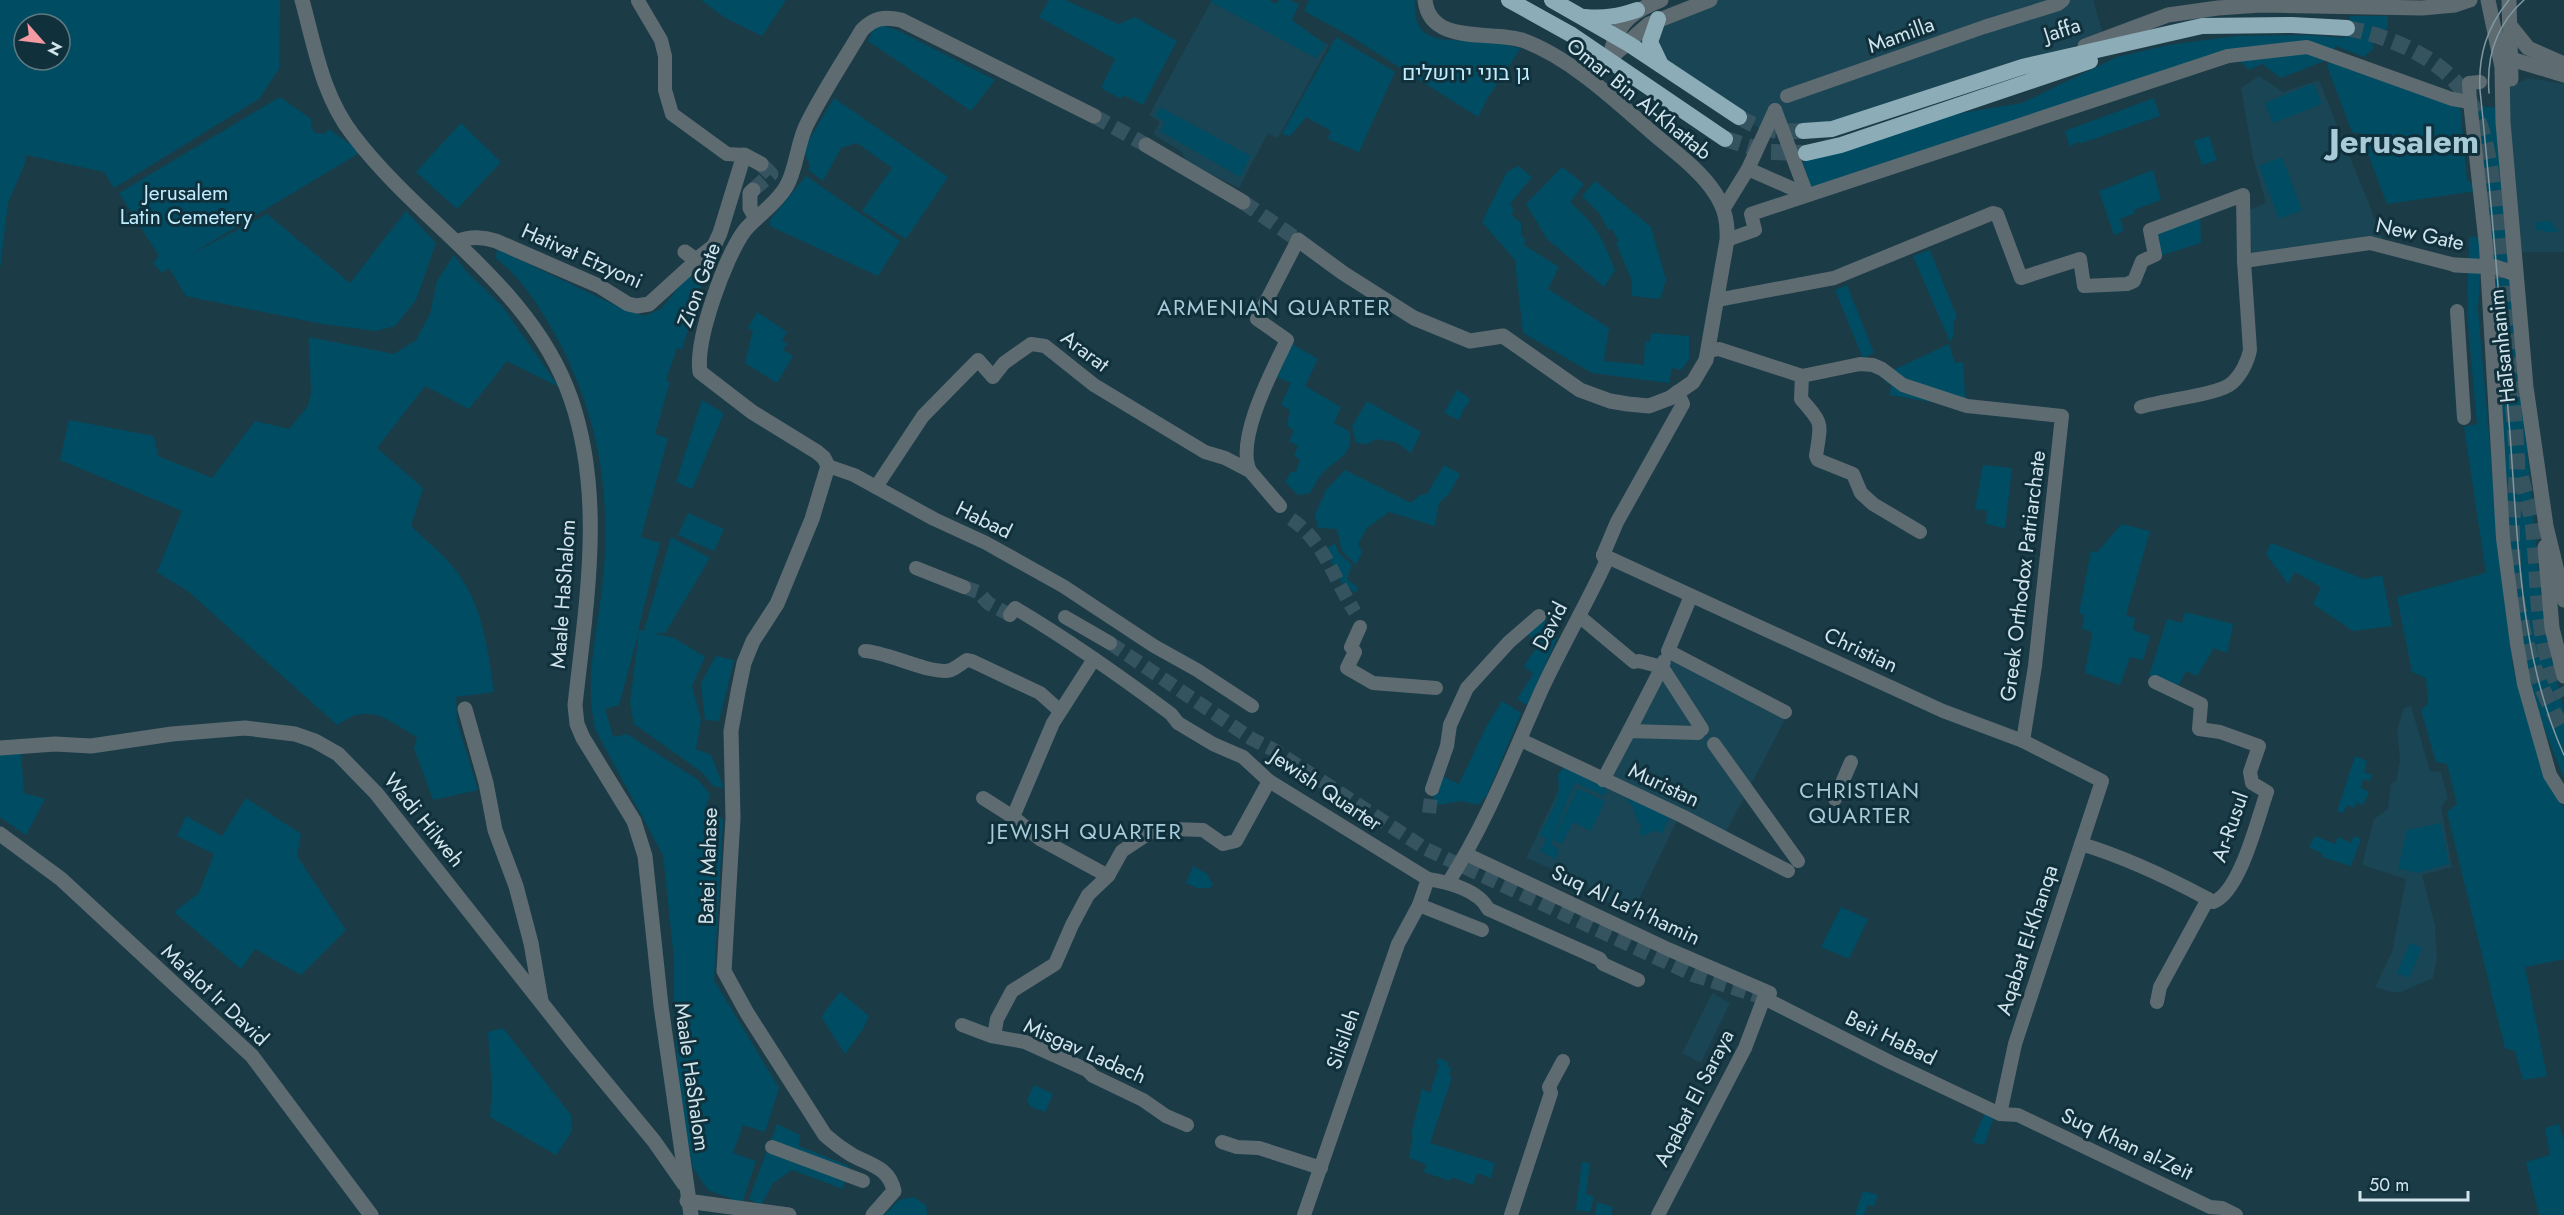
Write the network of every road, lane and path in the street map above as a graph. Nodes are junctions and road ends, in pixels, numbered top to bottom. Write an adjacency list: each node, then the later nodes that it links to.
1 (302, 0): 46 (street, Maale HaShalom)
2 (1509, 0): 20 (highway)
3 (1552, 0): 13 (highway)
4 (1661, 0): 12 (street)
5 (1710, 0): 14 (street)
6 (2063, 0): 27 (street, Mamilla)
7 (2470, 0): 24 (street, Jaffa)
8 (2488, 0): 18 (street)
9 (638, 1): 35 (street)
10 (1421, 1): 42 (street, Omar Bin Al-Khattab)
11 (2512, 2): 17 (street, HaTsanhanim)
12 (1637, 10): 13 (highway); 19 (street)
13 (1580, 16): 19 (highway)
14 (1658, 19): 19 (street); 23 (highway)
15 (2202, 26): 16 (highway, Jaffa); 24 (highway, Jaffa); 34 (highway, Jaffa)
16 (2347, 28)
17 (2512, 28): 21 (street, HaTsanhanim); 22 (street)
18 (2497, 36): 21 (street); 36 (street, HaTsanhanim)
19 (1622, 40): 20 (street); 23 (highway)
20 (1609, 59): 32 (highway)
21 (2511, 59): 25 (street); 36 (street, HaTsanhanim)
22 (2564, 64)
23 (1661, 65): 30 (highway)
24 (2022, 67): 31 (highway, Jaffa)
25 (2564, 75)
26 (2480, 82): 28 (street)
27 (1787, 96)
28 (2470, 102): 40 (street); 49 (street)
29 (1094, 116): 43 (street, Zion Gate)
30 (1739, 117)
31 (1803, 131)
32 (1725, 139)
33 (1146, 145): 41 (street)
34 (1806, 153)
35 (744, 155): 37 (street); 46 (street, Hativat Etzyoni)
36 (2508, 160): 50 (street, HaTsanhanim)
37 (761, 164)
38 (1748, 169): 40 (street); 40 (street); 42 (street)
39 (753, 190): 43 (street)
40 (1807, 195): 45 (street)
41 (1243, 202)
42 (1724, 208): 45 (street, Omar Bin Al-Khattab)
43 (756, 219): 54 (street, Zion Gate)
44 (1298, 240): 56 (street, Omar Bin Al-Khattab); 60 (street)
45 (1727, 240): 51 (street, Omar Bin Al-Khattab)
46 (457, 242): 123 (street, Maale HaShalom)
47 (2244, 261): 48 (street, New Gate); 51 (street); 57 (street)
48 (2455, 266): 49 (street, New Gate)
49 (2487, 266): 50 (street, New Gate); 97 (street)
50 (2515, 274): 63 (street, HaTsanhanim)
51 (1718, 300): 53 (street, Omar Bin Al-Khattab)
52 (2457, 311): 58 (street)
53 (1709, 351): 55 (street); 56 (street, Omar Bin Al-Khattab)
54 (700, 372): 59 (street, Habad)
55 (1802, 376): 64 (street); 89 (street, Greek Orthodox Patriarchate)
56 (1677, 392): 65 (street, David)
57 (2141, 407)
58 (2464, 418)
59 (828, 466): 61 (street, Habad); 127 (street, Batei Mahase)
60 (1250, 471): 61 (street, Ararat); 62 (street, Ararat)
61 (876, 487): 83 (street, Habad)
62 (1280, 506)
63 (2546, 526): 69 (street, HaTsanhanim); 80 (street, HaTsanhanim)
64 (1920, 532)
65 (1603, 555): 68 (street, Christian); 72 (street, David)
66 (916, 568): 67 (street)
67 (964, 587)
68 (1691, 596): 77 (street); 89 (street, Christian)
69 (2564, 600)
70 (1010, 615): 78 (street, Jewish Quarter)
71 (1539, 616): 96 (street)
72 (1579, 616): 79 (street); 88 (street, David)
73 (1065, 617): 75 (street)
74 (1360, 627): 82 (street)
75 (1110, 643)
76 (865, 651): 85 (street)
77 (1668, 651): 79 (street); 86 (street)
78 (1094, 659): 85 (street); 94 (street, Jewish Quarter)
79 (1662, 667): 87 (street); 87 (street)
80 (2564, 676)
81 (2155, 682): 107 (street, Ar-Rusul)
82 (1436, 688)
83 (1252, 706)
84 (465, 709): 112 (street)
85 (1059, 710): 100 (street)
86 (1785, 712)
87 (1629, 731): 93 (street)
88 (1521, 740): 93 (street, Muristan); 103 (street, David)
89 (2023, 741): 95 (street, Christian)
90 (1714, 744): 93 (street, Muristan)
91 (0, 748): 112 (street, Wadi Hilweh)
92 (1851, 762): 99 (street)
93 (1603, 780)
94 (1269, 781): 104 (street); 105 (street, Jewish Quarter)
95 (2102, 781): 102 (street, Aqabat El-Khanqa)
96 (1432, 789)
97 (2564, 797)
98 (983, 798): 100 (street)
99 (1835, 799)
100 (1013, 817): 104 (street)
101 (0, 834): 125 (street, Ma'alot Ir David)
102 (2081, 844): 107 (street); 117 (street, Aqabat El-Khanqa)
103 (1466, 854): 106 (street, David); 111 (street, Suq Al La'h'hamin)
104 (1108, 876): 115 (street)
105 (1428, 879): 106 (street, Jewish Quarter); 108 (street, Silsileh)
106 (1448, 883): 110 (street, Jewish Quarter)
107 (2208, 899): 113 (street, Ar-Rusul)
108 (1419, 905): 109 (street); 121 (street, Silsileh)
109 (1482, 930)
110 (1638, 980)
111 (1767, 996): 117 (street, Beit HaBad); 130 (street, Aqabat El Saraya)
112 (541, 1001): 123 (street, Wadi Hilweh)
113 (2157, 1002)
114 (962, 1025): 115 (street, Misgav Ladach)
115 (993, 1036): 118 (street, Misgav Ladach)
116 (1563, 1061): 129 (street)
117 (2000, 1114): 124 (street, Suq Khan al-Zeit)
118 (1187, 1125)
119 (1222, 1142): 121 (street)
120 (772, 1147): 122 (street)
121 (1321, 1168): 128 (street, Silsileh)
122 (863, 1181)
123 (686, 1204): 126 (street)
124 (2211, 1211): 131 (street, Suq Khan al-Zeit)
125 (371, 1215)
126 (789, 1215)
127 (873, 1215)
128 (1304, 1215)
129 (1511, 1215)
130 (1658, 1215)
131 (2236, 1215)

